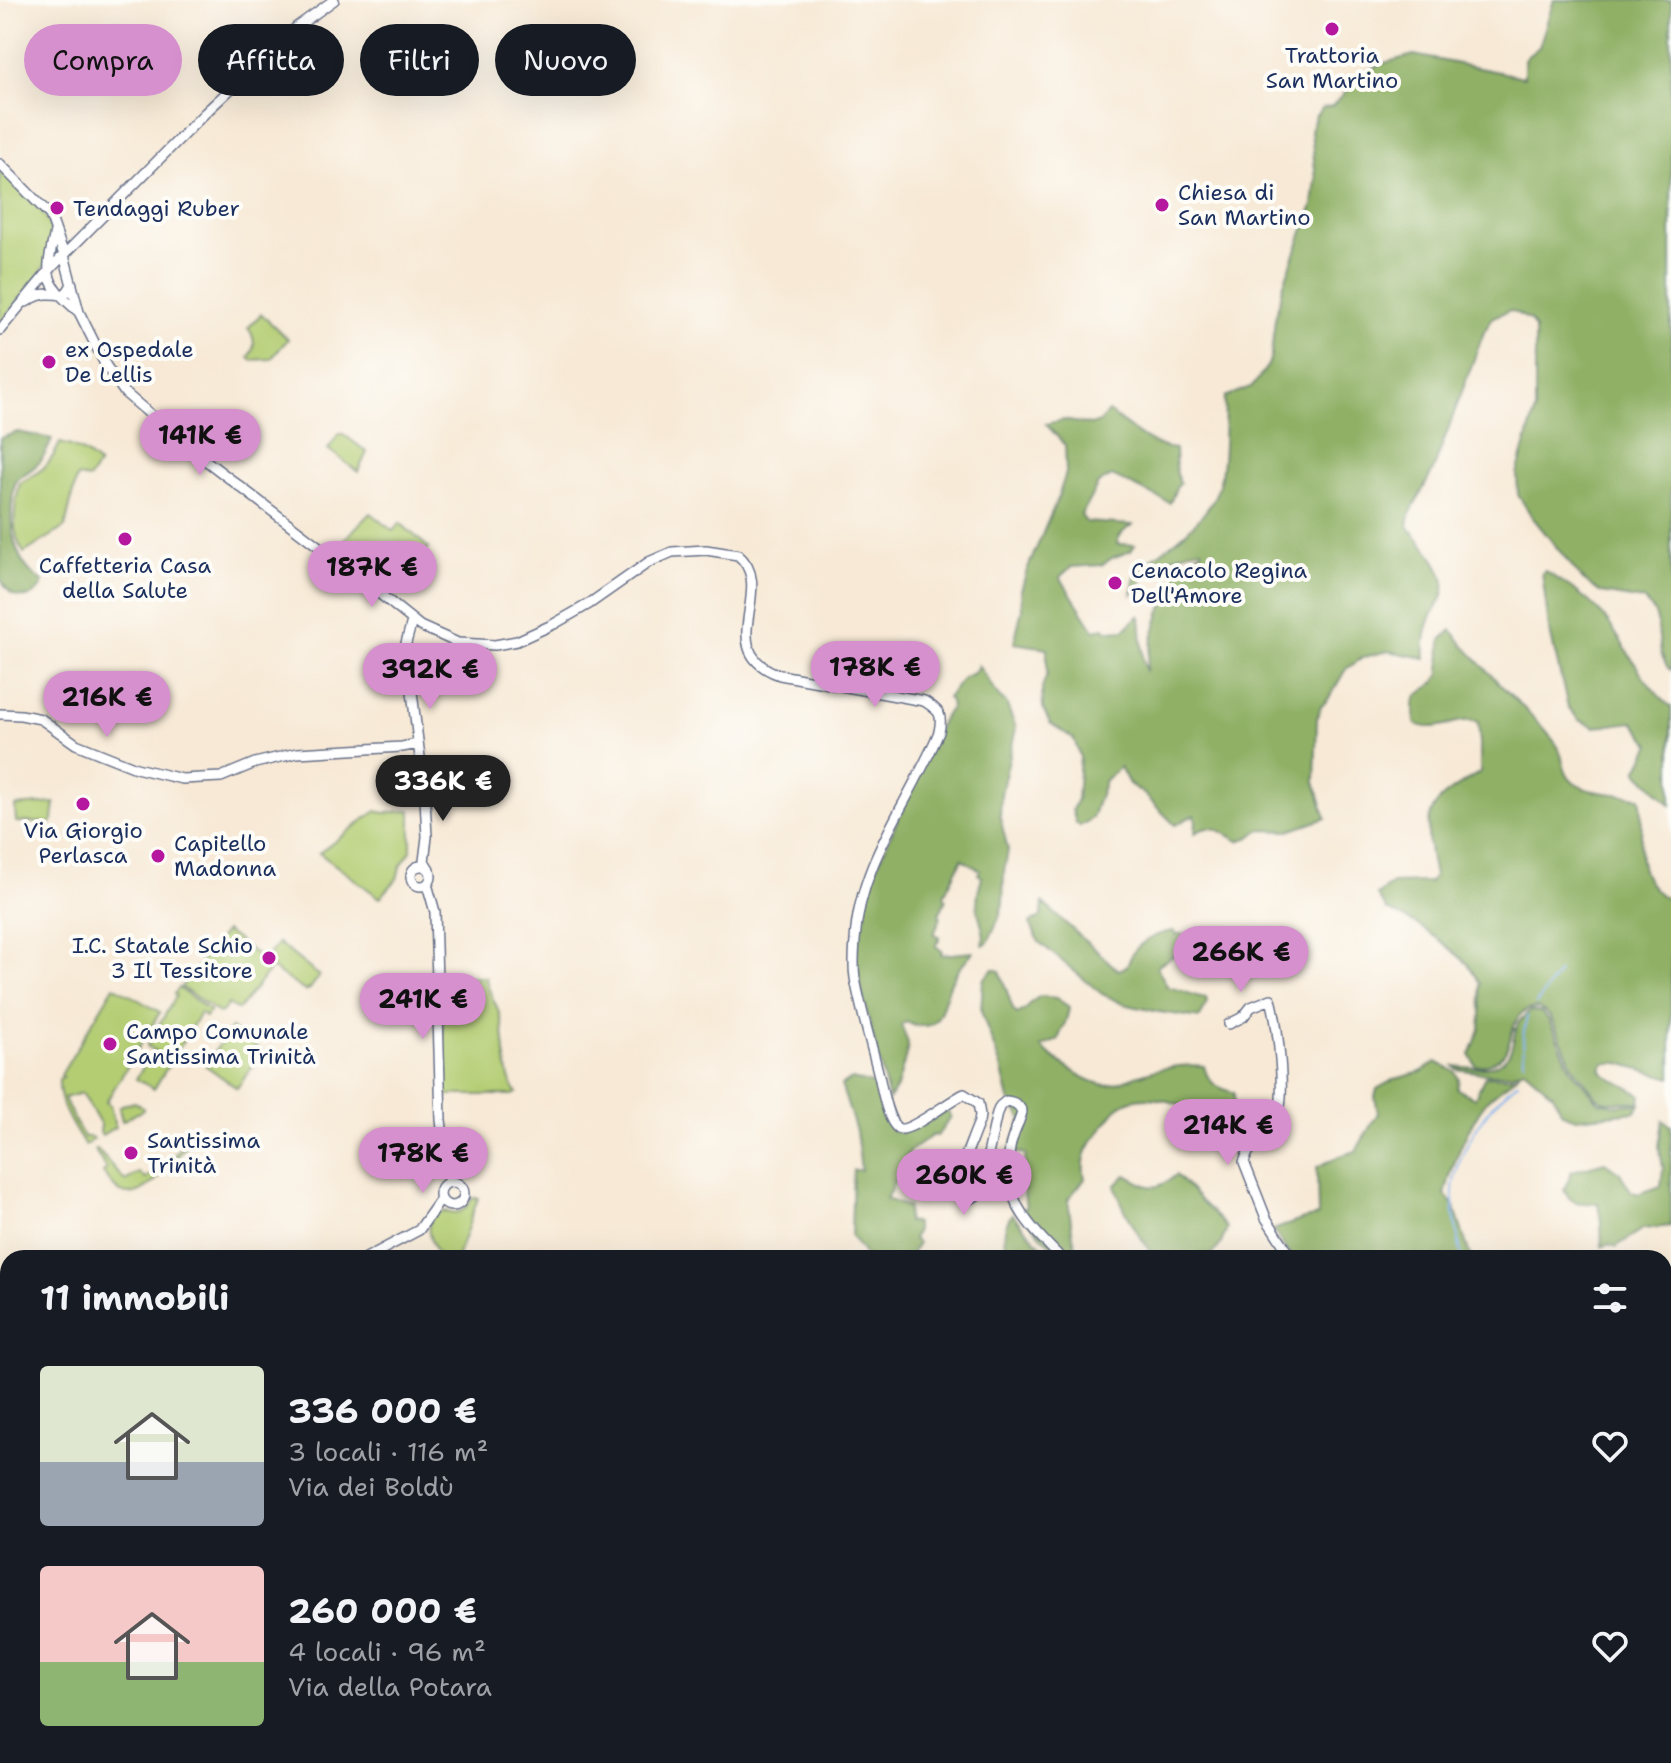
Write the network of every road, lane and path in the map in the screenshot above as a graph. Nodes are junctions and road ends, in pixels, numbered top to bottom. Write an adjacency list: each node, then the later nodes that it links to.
1 (334, 0): 5 (street)
2 (0, 164): 3 (street)
3 (55, 230): 4 (street); 5 (street)
4 (51, 250): 6 (street); 8 (street)
5 (64, 255): 6 (street); 7 (street)
6 (50, 269): 7 (street); 8 (street); 9 (street)
7 (70, 280): 9 (street); 11 (street)
8 (35, 286): 10 (street)
9 (59, 295): 10 (street); 11 (street)
10 (19, 305): 12 (street)
11 (79, 312): 13 (street)
12 (0, 330)
13 (410, 623): 15 (street); 23 (street)
14 (0, 714): 15 (street)
15 (415, 745): 16 (street)
16 (427, 848): 17 (street); 18 (street)
17 (429, 869): 18 (street); 18 (street)
18 (420, 883): 20 (street)
19 (1229, 1024): 24 (street)
20 (450, 1182): 21 (street); 21 (street)
21 (441, 1199): 22 (street)
22 (381, 1250)
23 (1054, 1250)
24 (1287, 1250)

